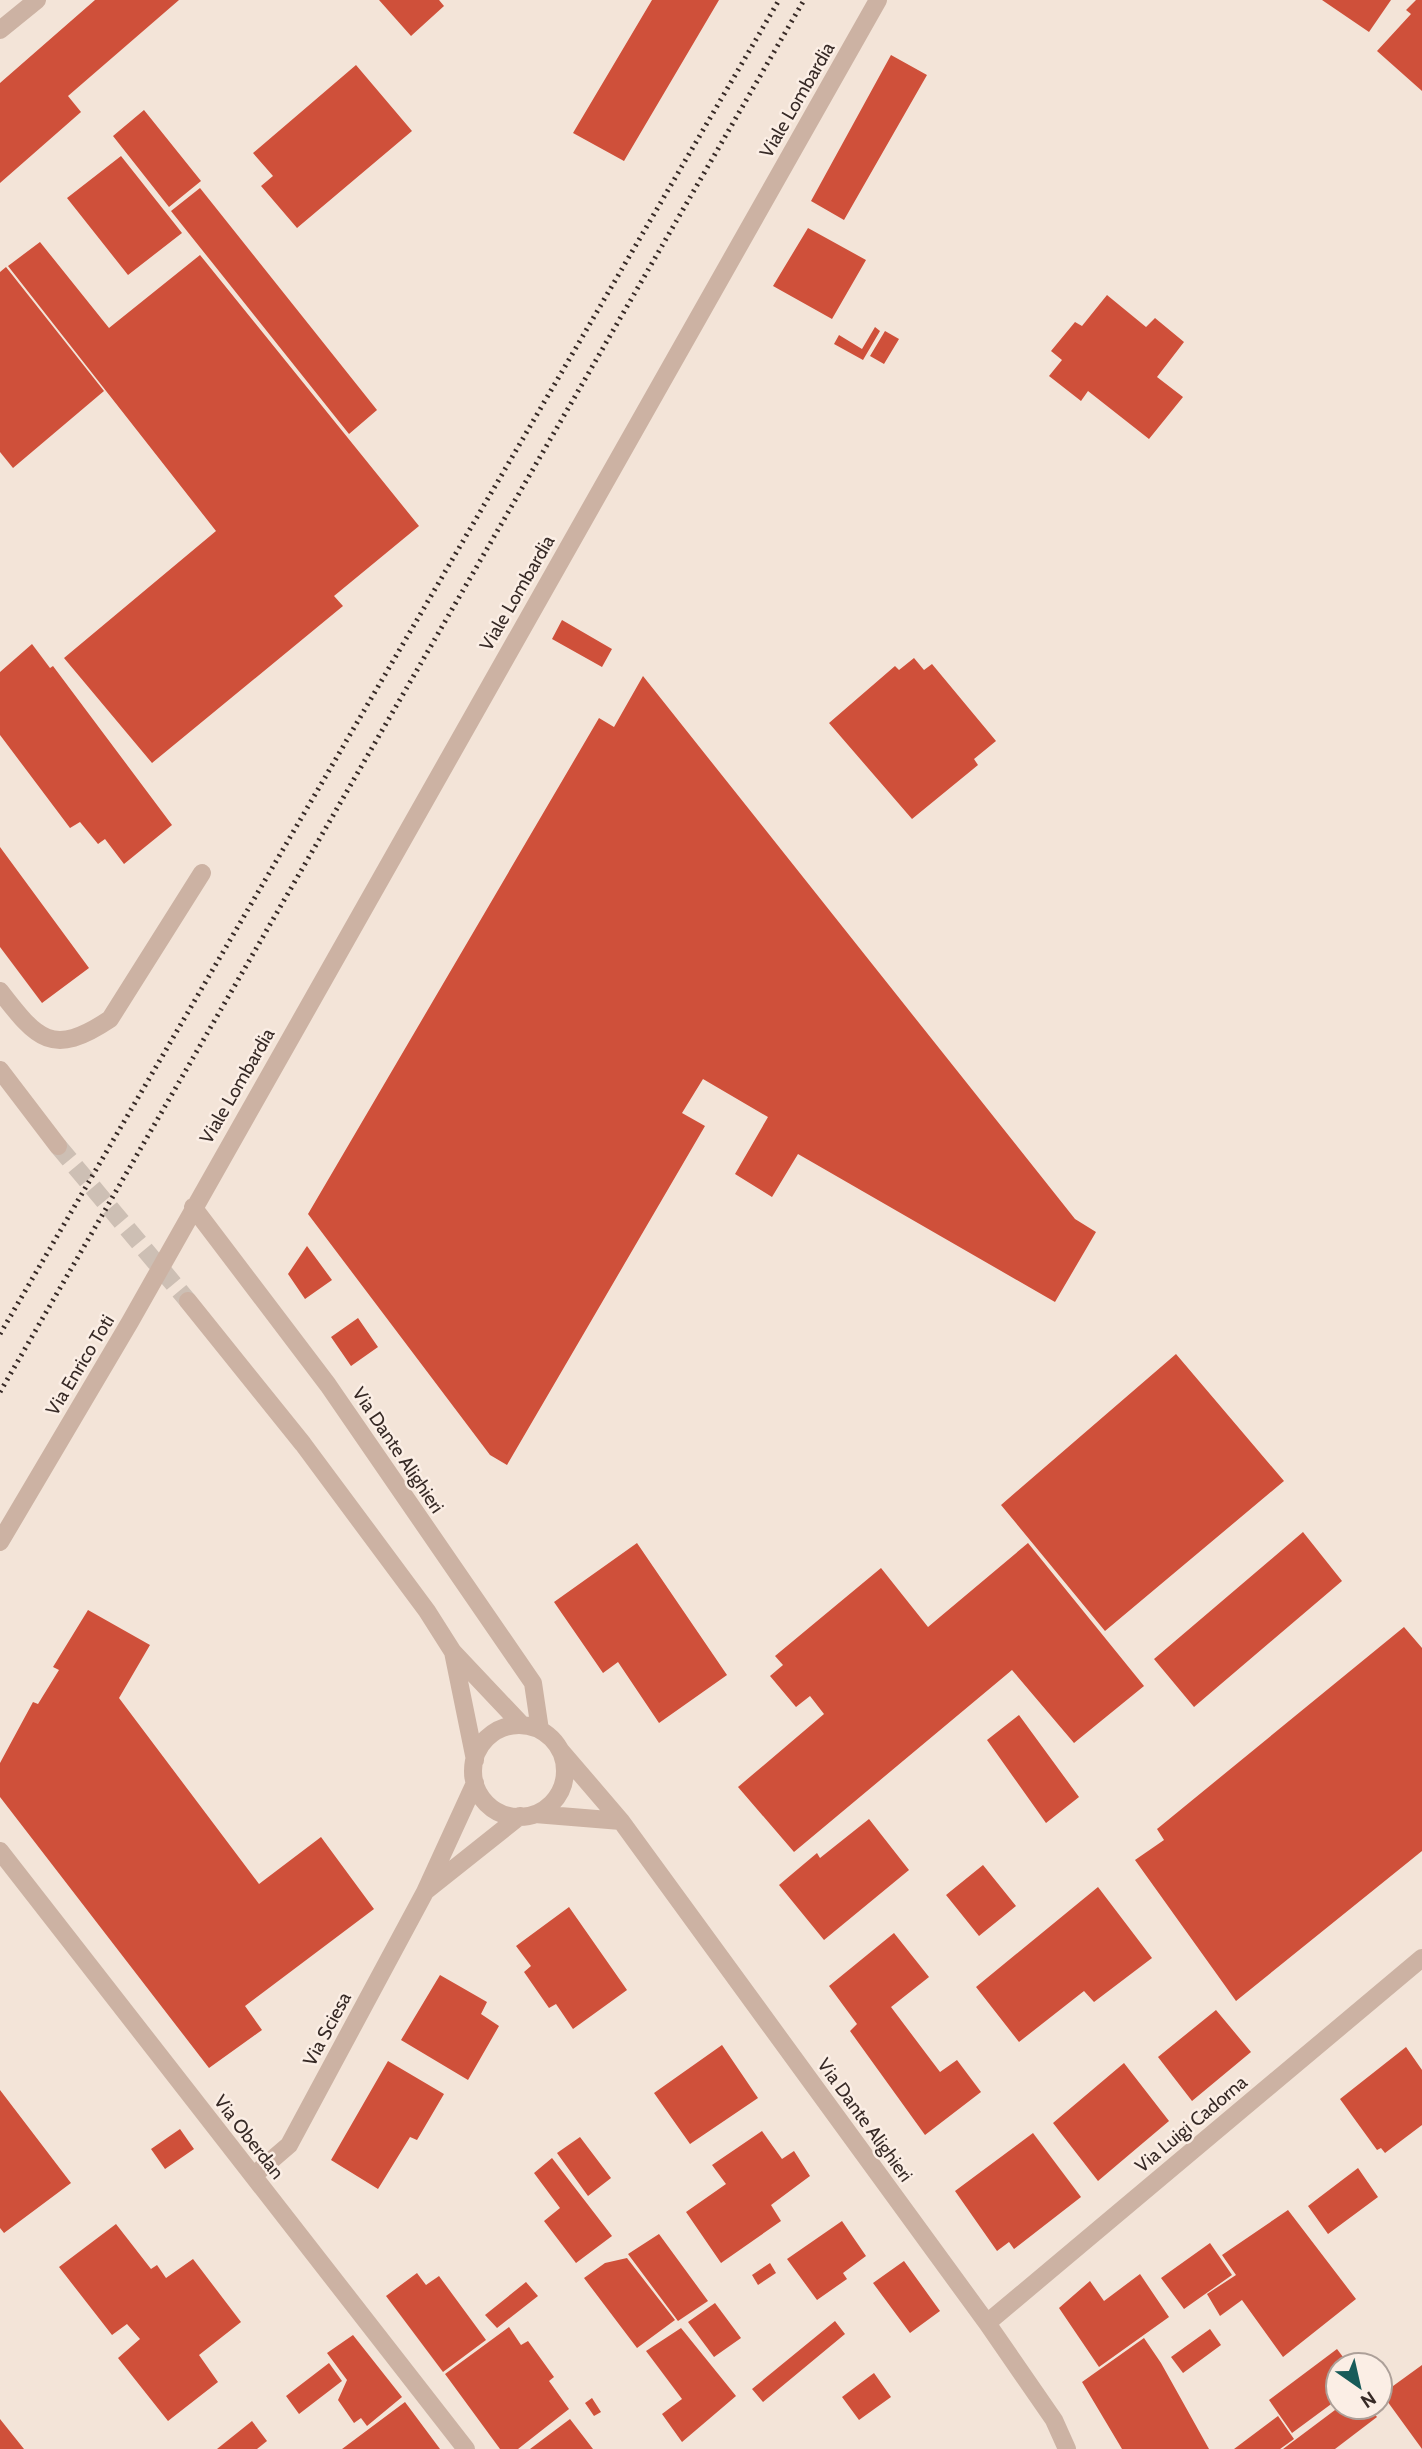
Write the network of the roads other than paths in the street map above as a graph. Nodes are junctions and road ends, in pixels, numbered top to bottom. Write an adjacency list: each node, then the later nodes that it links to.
1 (37, 0): 3 (street)
2 (878, 0): 8 (street, Viale Lombardia)
3 (0, 30)
4 (202, 873): 5 (street)
5 (0, 991)
6 (0, 1070): 7 (street)
7 (58, 1146)
8 (193, 1207): 10 (street, Via Enrico Toti); 13 (street, Via Dante Alighieri)
9 (188, 1301): 11 (street)
10 (0, 1542)
11 (453, 1651): 12 (street); 15 (street)
12 (522, 1725): 13 (street, Via Dante Alighieri); 15 (street)
13 (540, 1730): 14 (street, Via Dante Alighieri)
14 (561, 1751): 17 (street); 18 (street, Via Dante Alighieri)
15 (475, 1760): 16 (street)
16 (475, 1783): 17 (street); 20 (street, Via Sciesa)
17 (527, 1815): 18 (street); 20 (street, Via Sciesa)
18 (621, 1821): 23 (street, Via Dante Alighieri)
19 (0, 1851): 22 (street, Via Oberdan)
20 (425, 1892): 22 (street, Via Sciesa)
21 (1422, 1958): 23 (street, Via Luigi Cadorna)
22 (253, 2176): 24 (street, Via Oberdan)
23 (987, 2323): 25 (street, Via Dante Alighieri)
24 (466, 2449)
25 (1067, 2449)

